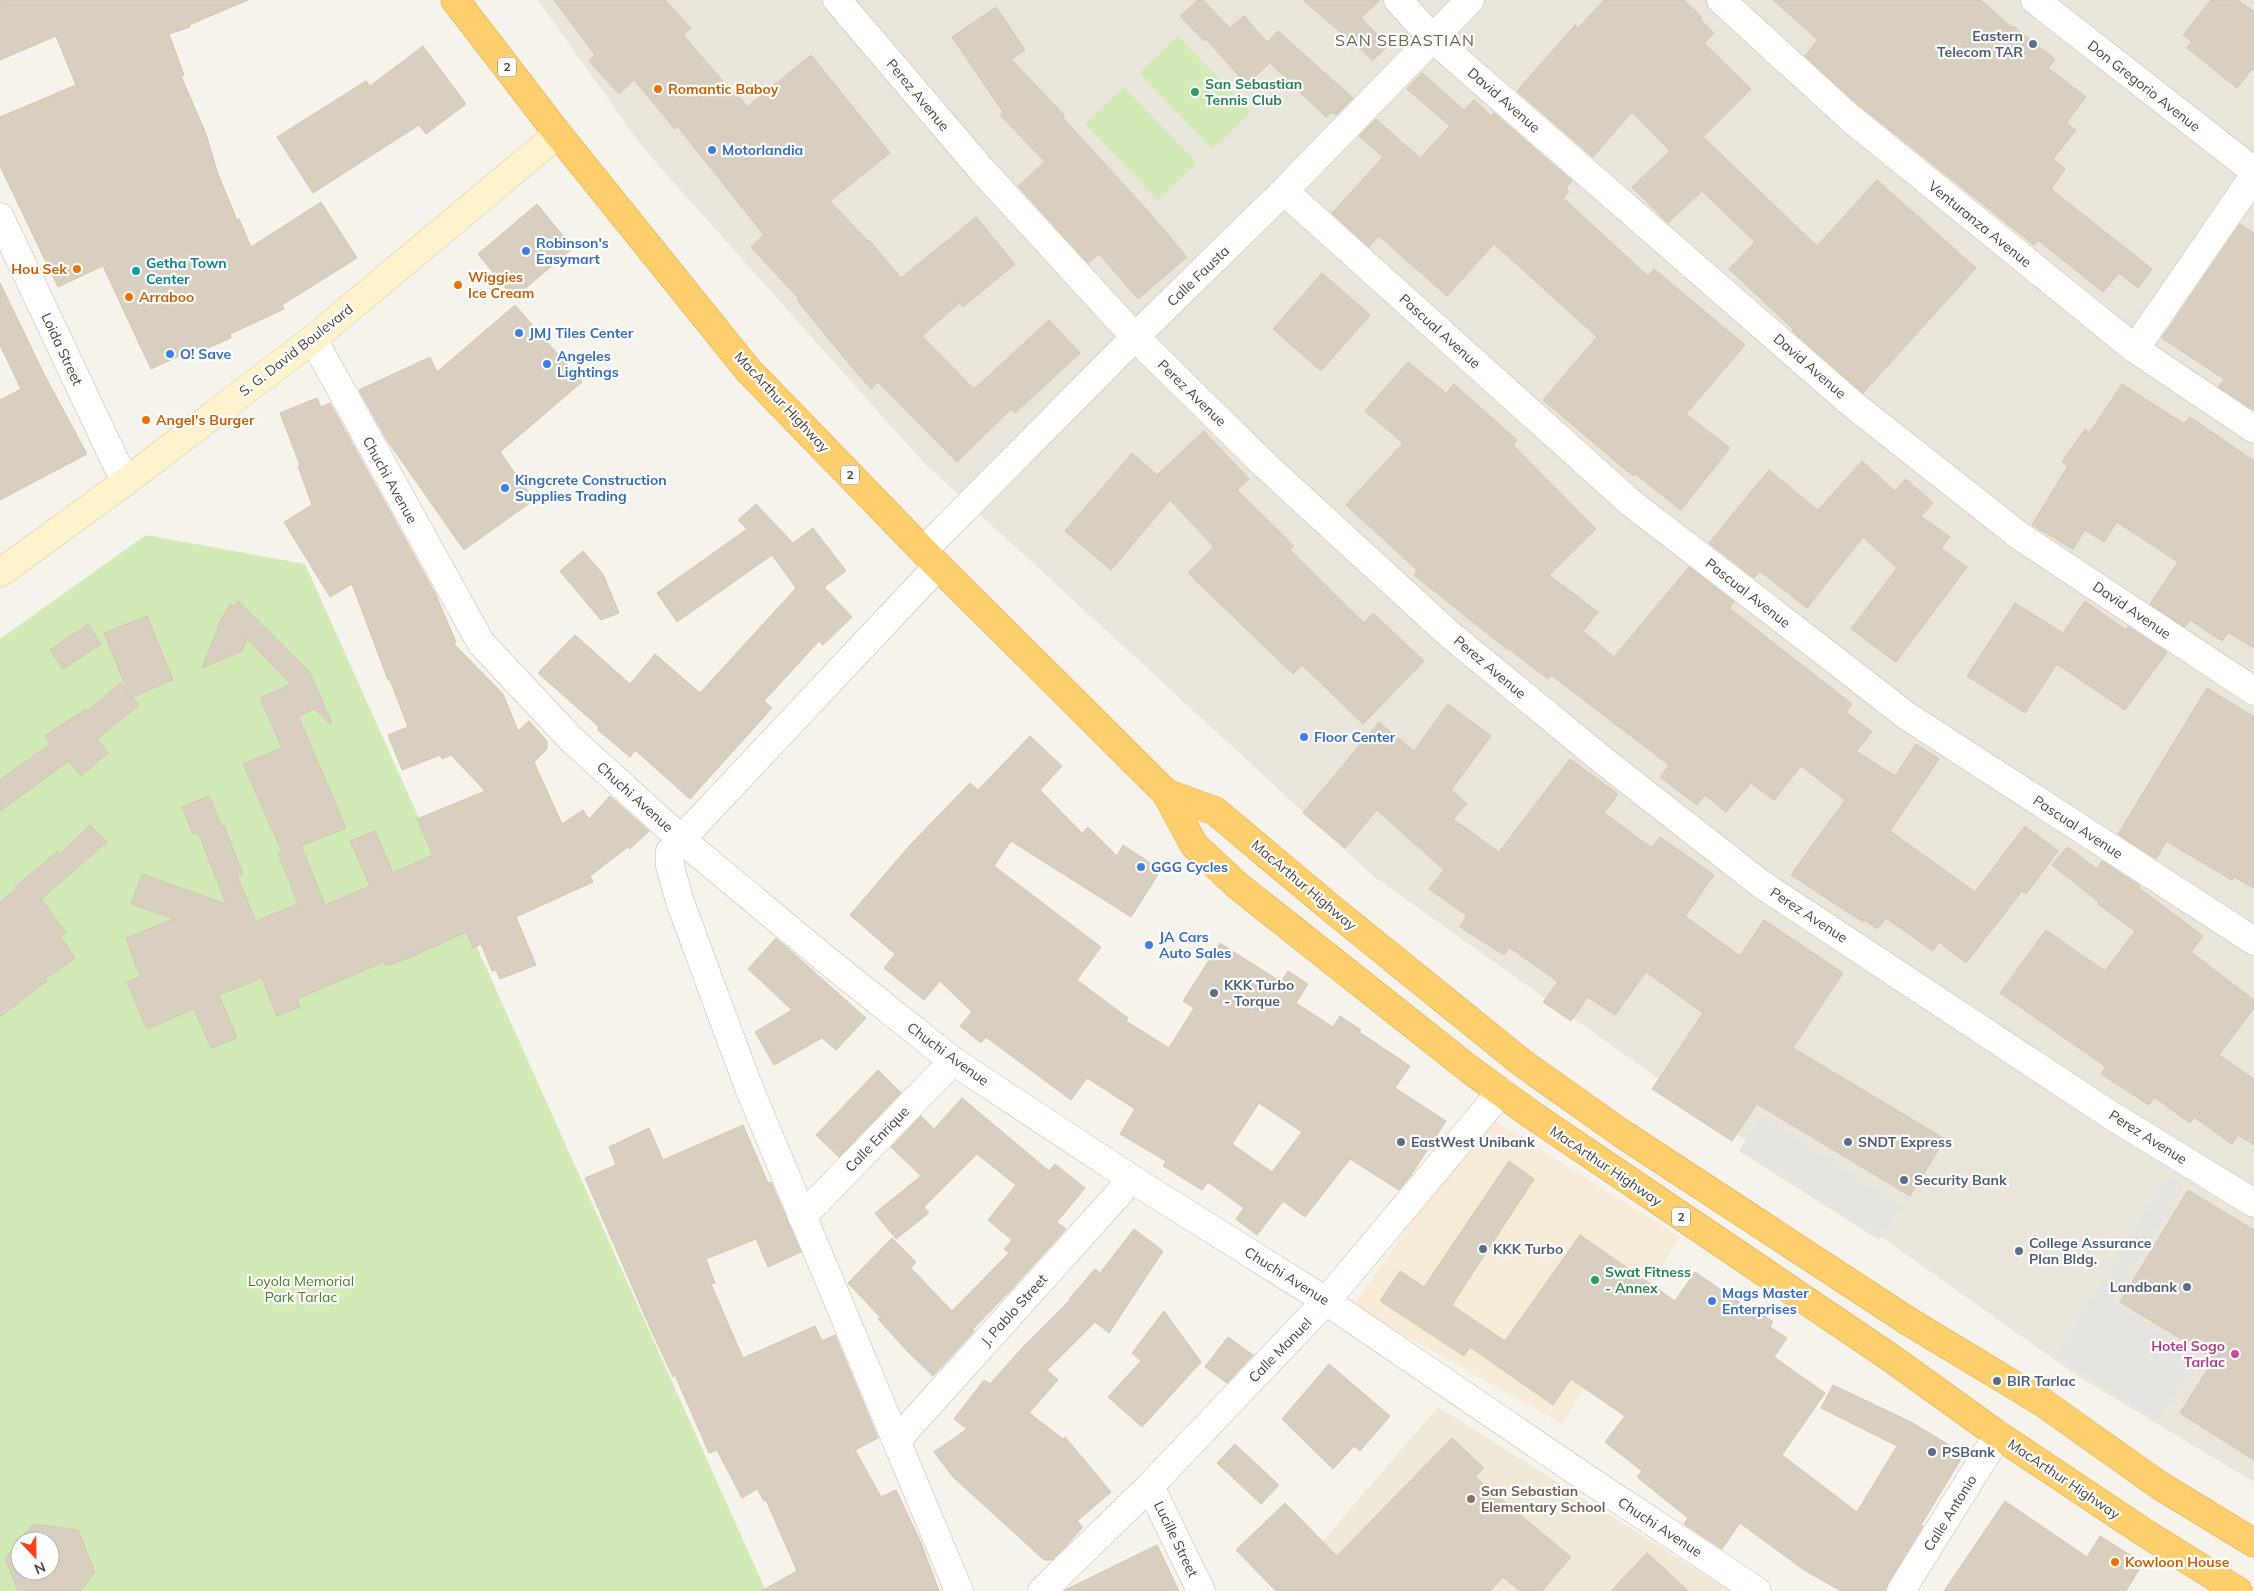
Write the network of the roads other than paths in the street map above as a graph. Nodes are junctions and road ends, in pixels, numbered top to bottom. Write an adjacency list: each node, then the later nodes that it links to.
1 (455, 0): 8 (highway, MacArthur Highway / 2)
2 (837, 0): 13 (street, Perez Avenue)
3 (1398, 0): 7 (street, David Avenue)
4 (1470, 0): 7 (street, Calle Fausta)
5 (1721, 0): 15 (street, Venturanza Avenue)
6 (2035, 0): 9 (street, Don Gregorio Avenue)
7 (1432, 38): 11 (street, Calle Fausta); 20 (street, David Avenue)
8 (558, 134): 14 (street, S. G. David Boulevard); 18 (highway, MacArthur Highway / 2)
9 (2254, 171)
10 (2254, 176): 15 (street)
11 (1284, 191): 13 (street, Calle Fausta); 23 (street, Pascual Avenue)
12 (0, 217): 17 (street, Loida Street)
13 (1135, 338): 18 (street, Calle Fausta); 27 (street, Perez Avenue)
14 (313, 339): 17 (street, S. G. David Boulevard); 22 (street, Chuchi Avenue)
15 (2135, 349): 16 (street, Venturanza Avenue)
16 (2254, 429)
17 (125, 482): 19 (street, S. G. David Boulevard)
18 (931, 558): 21 (highway, MacArthur Highway / 2); 22 (street, Calle Fausta)
19 (0, 573)
20 (2254, 691)
21 (1166, 793): 25 (highway, MacArthur Highway / 2); 33 (highway, MacArthur Highway / 2)
22 (681, 839): 24 (street, Chuchi Avenue); 28 (street, Calle Fausta)
23 (2254, 941)
24 (953, 1061): 26 (street, Chuchi Avenue); 28 (street, Calle Enrique)
25 (1501, 1092): 29 (street, Calle Manuel); 30 (highway, MacArthur Highway / 2)
26 (1132, 1179): 29 (street, Chuchi Avenue); 31 (street, J. Pablo Street)
27 (2254, 1203)
28 (802, 1217): 31 (street)
29 (1326, 1301): 32 (street, Calle Manuel); 37 (street, Chuchi Avenue)
30 (1998, 1435): 38 (street, Calle Antonio); 39 (highway, MacArthur Highway / 2)
31 (897, 1440): 34 (street)
32 (1150, 1486): 35 (street, Calle Manuel); 36 (street, Lucille Street)
33 (2254, 1543)
34 (959, 1591)
35 (1042, 1591)
36 (1201, 1591)
37 (1757, 1591)
38 (1901, 1591)
39 (2238, 1591)

